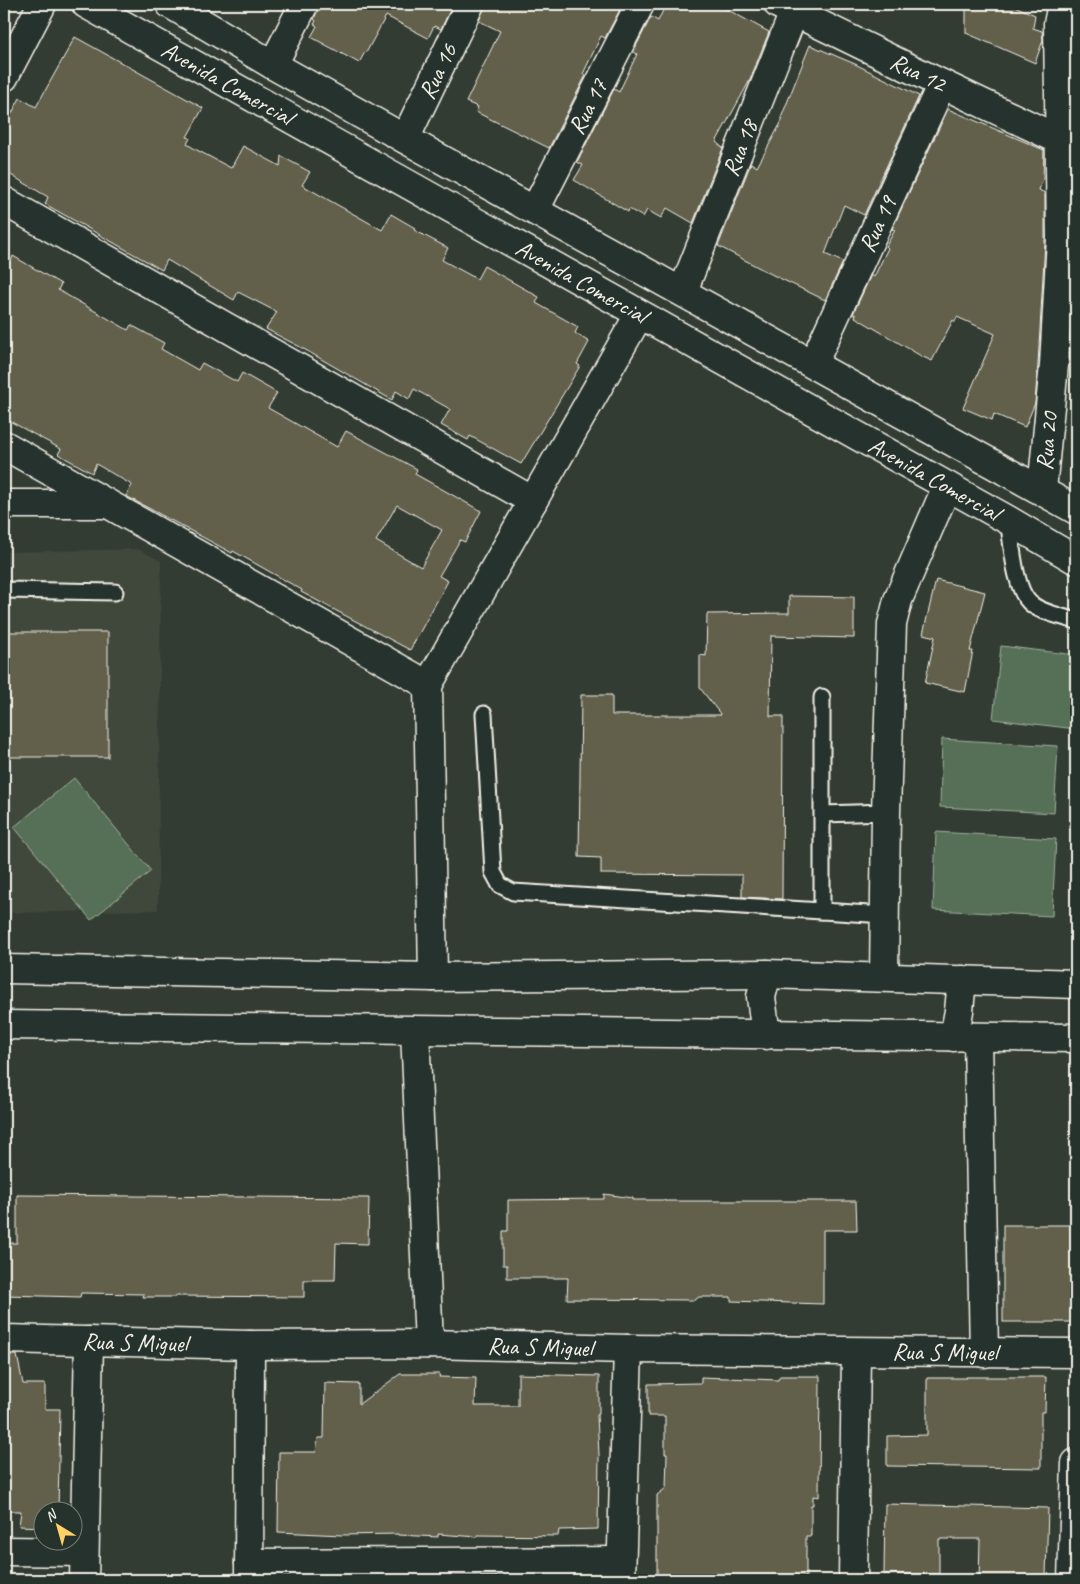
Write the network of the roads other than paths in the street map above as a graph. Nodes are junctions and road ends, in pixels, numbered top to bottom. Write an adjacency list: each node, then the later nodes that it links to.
1 (42, 4): 12 (street)
2 (86, 4): 10 (street, Avenida Comercial)
3 (170, 4): 9 (street, Avenida Comercial)
4 (304, 4): 11 (street)
5 (470, 4): 14 (street, Rua 16)
6 (640, 4): 17 (street, Rua 17)
7 (789, 6): 13 (street, Rua 12); 19 (street, Rua 18)
8 (1066, 21): 15 (street, Rua 20)
9 (207, 26): 10 (street); 11 (street, Avenida Comercial)
10 (188, 61): 20 (street, Avenida Comercial)
11 (273, 65): 14 (street, Avenida Comercial)
12 (4, 77)
13 (942, 84): 15 (street, Rua 12); 22 (street, Rua 19)
14 (406, 139): 17 (street, Avenida Comercial)
15 (1060, 140): 18 (street, Rua 20)
16 (4, 201): 29 (street)
17 (535, 210): 19 (street, Avenida Comercial)
18 (1068, 242): 28 (street, Rua 20)
19 (683, 292): 21 (street, Avenida Comercial)
20 (639, 315): 23 (street, Avenida Comercial); 29 (street)
21 (767, 339): 22 (street, Avenida Comercial); 23 (street)
22 (813, 364): 24 (street, Avenida Comercial)
23 (748, 376): 25 (street, Avenida Comercial)
24 (879, 401): 25 (street); 28 (street, Avenida Comercial)
25 (860, 438): 27 (street, Avenida Comercial)
26 (4, 445): 31 (street)
27 (947, 486): 33 (street, Avenida Comercial); 41 (street)
28 (1042, 490): 32 (street, Avenida Comercial)
29 (534, 501): 38 (street)
30 (4, 504): 31 (street)
31 (109, 504): 38 (street)
32 (1076, 510)
33 (1008, 520): 34 (street, Avenida Comercial); 37 (lane)
34 (1076, 560)
35 (4, 590): 36 (lane)
36 (115, 592)
37 (1076, 621)
38 (428, 685): 48 (street)
39 (822, 697): 42 (lane)
40 (484, 714): 43 (lane)
41 (886, 812): 42 (lane); 44 (street)
42 (823, 814): 43 (lane)
43 (822, 911): 44 (lane)
44 (885, 916): 47 (street)
45 (4, 969): 48 (street)
46 (767, 974): 47 (street); 48 (street); 53 (street)
47 (884, 977): 49 (street)
48 (433, 978)
49 (962, 980): 50 (street); 54 (street)
50 (1076, 984)
51 (4, 1026): 52 (street)
52 (415, 1031): 53 (street); 58 (street)
53 (766, 1035): 54 (street)
54 (966, 1037): 55 (street); 62 (street)
55 (1076, 1038)
56 (4, 1340): 57 (street, Rua S Miguel)
57 (89, 1341): 59 (street, Rua S Miguel); 66 (street)
58 (429, 1344): 59 (street, Rua S Miguel); 60 (street, Rua S Miguel)
59 (250, 1345): 70 (street)
60 (628, 1350): 61 (street, Rua S Miguel); 69 (street)
61 (856, 1352): 62 (street, Rua S Miguel); 72 (street)
62 (984, 1353): 63 (street, Rua S Miguel)
63 (1076, 1353)
64 (1076, 1463): 67 (street)
65 (4, 1551): 66 (street)
66 (84, 1552): 71 (street)
67 (1073, 1568)
68 (458, 1571): 69 (street); 70 (street)
69 (621, 1571)
70 (249, 1572)
71 (84, 1580)
72 (853, 1580)

